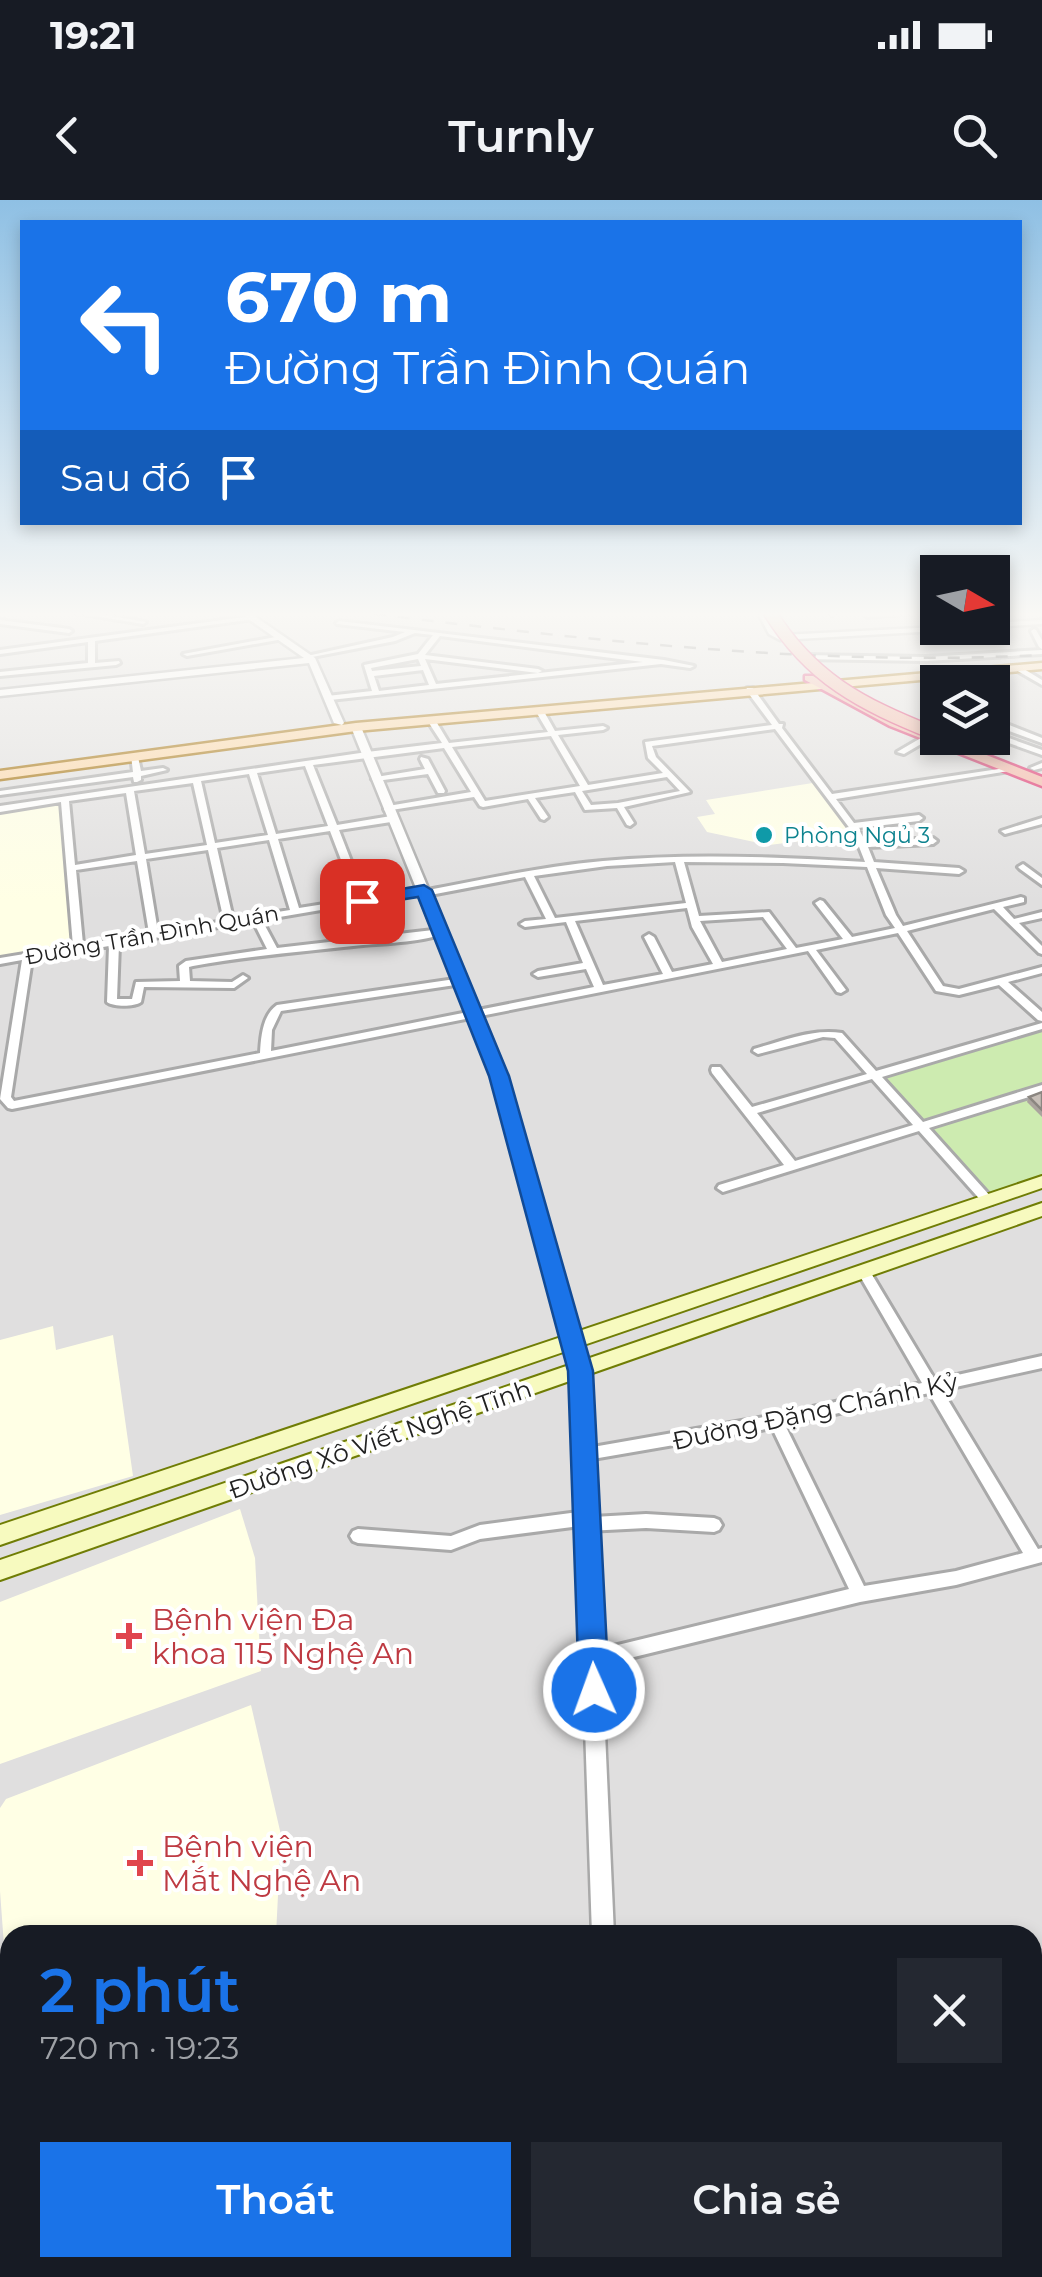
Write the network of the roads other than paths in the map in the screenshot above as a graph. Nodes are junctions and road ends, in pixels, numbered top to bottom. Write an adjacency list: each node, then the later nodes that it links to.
1 (337, 708): 10 (street)
2 (526, 708): 10 (main road)
3 (560, 708): 8 (main road)
4 (765, 708): 11 (street)
5 (877, 708): 13 (highway, bridge)
6 (878, 708): 14 (highway)
7 (884, 708): 12 (highway)
8 (538, 710): 9 (main road); 17 (street)
9 (431, 720): 10 (main road); 21 (street)
10 (348, 725): 24 (street); 28 (main road); 34 (main road)
11 (780, 726): 38 (street); 47 (street)
12 (920, 726)
13 (920, 727)
14 (920, 727)
15 (604, 728): 17 (street)
16 (1010, 728): 18 (street)
17 (553, 733): 21 (street); 41 (street)
18 (1042, 740)
19 (1010, 741): 23 (street)
20 (920, 742): 22 (street)
21 (445, 745): 24 (street); 45 (street)
22 (901, 752)
23 (1042, 753)
24 (368, 754): 30 (street); 39 (street)
25 (979, 755): 32 (highway)
26 (987, 755): 37 (highway)
27 (998, 755): 37 (highway)
28 (134, 756): 34 (main road); 36 (street)
29 (424, 759): 33 (street)
30 (309, 765): 35 (street); 57 (street)
31 (162, 770): 36 (street)
32 (1009, 770): 37 (highway); 47 (street)
33 (430, 771): 39 (street); 43 (street)
34 (0, 772)
35 (252, 773): 40 (street); 59 (street)
36 (137, 774): 42 (street); 44 (street)
37 (1041, 774)
38 (667, 775): 41 (street); 49 (street)
39 (376, 779): 51 (street)
40 (196, 782): 42 (street); 62 (street)
41 (581, 788): 46 (street); 49 (street)
42 (133, 791): 48 (street); 63 (street)
43 (441, 791)
44 (0, 793)
45 (475, 794): 46 (street); 51 (street)
46 (530, 796): 52 (street)
47 (830, 797): 56 (street)
48 (65, 799): 50 (street); 67 (street)
49 (620, 805): 55 (street)
50 (0, 809)
51 (389, 814): 57 (street); 71 (street)
52 (544, 817)
53 (919, 818): 56 (street)
54 (1042, 822): 58 (street)
55 (630, 823)
56 (852, 826): 61 (street)
57 (332, 828): 59 (street); 73 (street)
58 (1006, 831)
59 (273, 836): 62 (street); 77 (street)
60 (933, 841): 61 (street)
61 (863, 844): 65 (street)
62 (212, 846): 63 (street); 82 (street)
63 (141, 858): 67 (street); 88 (street)
64 (679, 860): 65 (street, Đường Trần Đình Quán); 69 (street, Đường Trần Đình Quán); 75 (street)
65 (869, 864): 68 (street, Đường Trần Đình Quán); 86 (street)
66 (1023, 867): 70 (street)
67 (71, 868): 92 (street)
68 (959, 871)
69 (529, 875): 71 (street, Đường Trần Đình Quán); 83 (street)
70 (1042, 882)
71 (424, 892): 73 (street, Đường Trần Đình Quán); 87 (street)
72 (1021, 900): 76 (street)
73 (362, 901): 77 (street, Đường Trần Đình Quán)
74 (820, 903): 90 (street)
75 (692, 906): 80 (street); 81 (street)
76 (996, 906): 84 (street); 86 (street)
77 (294, 910): 79 (street, Đường Trần Đình Quán)
78 (1042, 915): 84 (street)
79 (256, 917): 82 (street, Đường Trần Đình Quán); 94 (street)
80 (569, 919): 83 (street); 99 (street)
81 (694, 919): 95 (street); 100 (street)
82 (229, 920): 88 (street, Đường Trần Đình Quán)
83 (552, 921): 85 (street)
84 (1013, 922): 96 (street)
85 (525, 924)
86 (899, 929): 90 (street); 106 (street)
87 (442, 932): 94 (street); 105 (street)
88 (154, 934): 91 (street, Đường Trần Đình Quán)
89 (649, 938): 103 (street)
90 (850, 940): 93 (street)
91 (114, 942): 92 (street, Đường Trần Đình Quán); 107 (street)
92 (78, 948): 97 (street, Đường Trần Đình Quán)
93 (810, 948): 95 (street); 109 (street)
94 (272, 949): 107 (street)
95 (794, 951): 100 (street)
96 (1042, 951)
97 (27, 956): 98 (street, Đường Trần Đình Quán); 114 (street)
98 (0, 961)
99 (589, 966): 102 (street); 108 (street)
100 (719, 966): 103 (street)
101 (1042, 970): 106 (street)
102 (538, 974)
103 (670, 976): 108 (street)
104 (243, 978): 107 (street)
105 (462, 981): 110 (street); 114 (street)
106 (1001, 981): 111 (street)
107 (185, 985)
108 (600, 990): 110 (street)
109 (840, 990)
110 (472, 1015): 114 (street); 126 (street)
111 (1042, 1018)
112 (1042, 1026): 116 (street)
113 (758, 1051): 116 (street)
114 (265, 1055)
115 (716, 1070): 118 (street)
116 (876, 1075): 118 (street); 119 (street)
117 (1042, 1089): 119 (street)
118 (748, 1112): 120 (street)
119 (922, 1127): 120 (street); 123 (street)
120 (792, 1166): 122 (street)
121 (1042, 1182): 123 (main road, Đường Xô Viết Nghệ Tĩnh)
122 (723, 1188)
123 (988, 1200): 126 (main road, Đường Xô Viết Nghệ Tĩnh)
124 (1042, 1209): 125 (main road, Đường Xô Viết Nghệ Tĩnh)
125 (863, 1271): 128 (main road, Đường Xô Viết Nghệ Tĩnh); 129 (street)
126 (571, 1343): 128 (street); 134 (main road, Đường Xô Viết Nghệ Tĩnh)
127 (1042, 1362): 129 (street, Đường Đặng Chánh Kỷ)
128 (581, 1371): 131 (street); 137 (main road, Đường Xô Viết Nghệ Tĩnh)
129 (934, 1386): 130 (street, Đường Đặng Chánh Kỷ); 136 (street)
130 (776, 1421): 131 (street, Đường Đặng Chánh Kỷ); 138 (street)
131 (587, 1454): 132 (street)
132 (586, 1521): 133 (street); 135 (street); 139 (street)
133 (714, 1524)
134 (0, 1534)
135 (358, 1536)
136 (1038, 1556): 138 (street)
137 (0, 1570)
138 (860, 1594): 139 (street)
139 (593, 1660): 140 (street)
140 (603, 1925)

